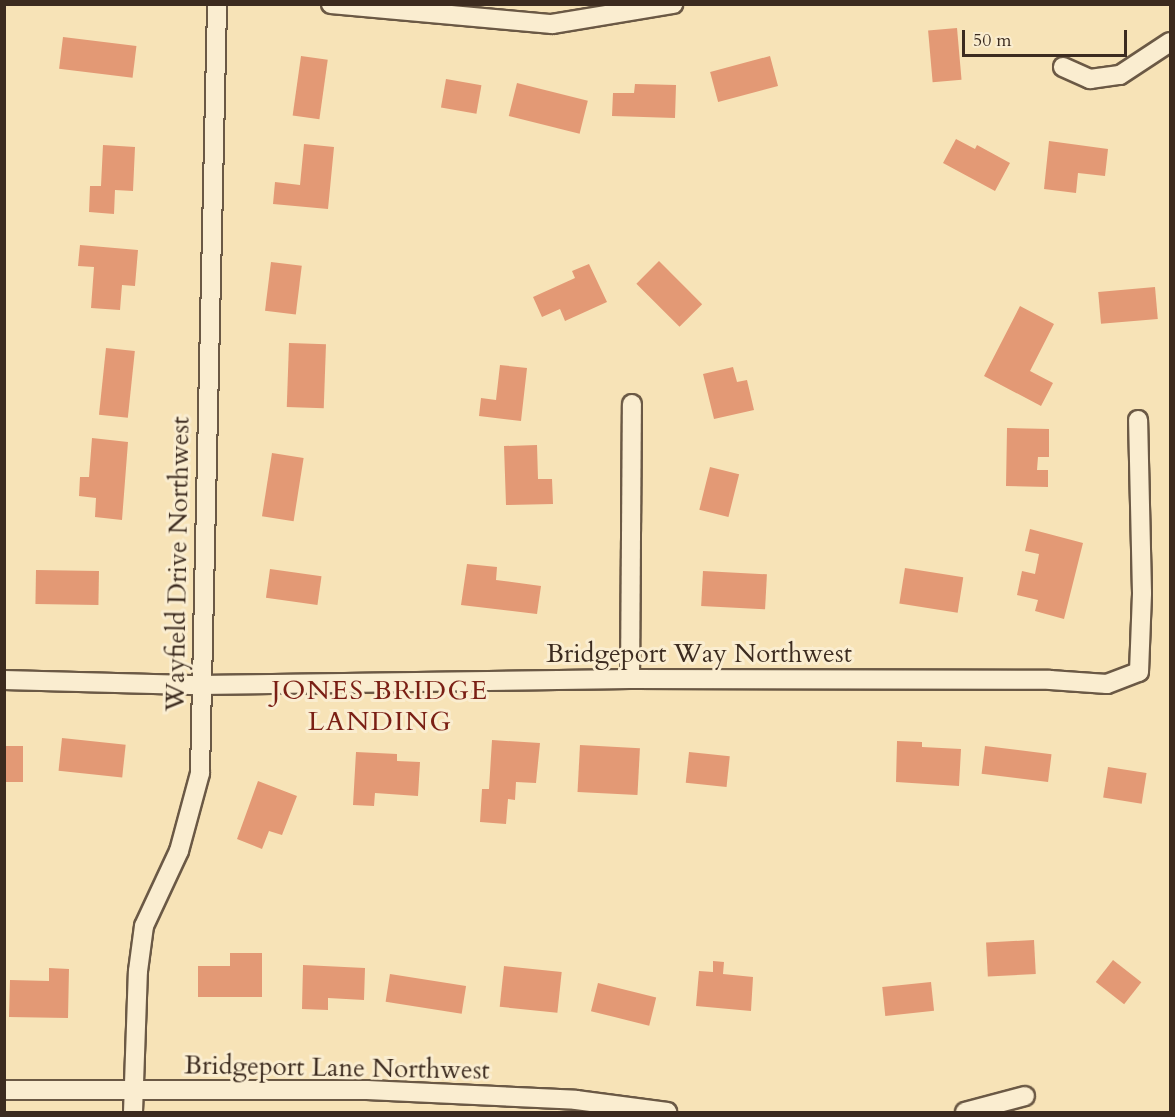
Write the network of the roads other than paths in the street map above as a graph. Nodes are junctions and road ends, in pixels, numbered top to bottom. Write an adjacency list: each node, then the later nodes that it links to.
1 (217, 4): 10 (street, Wayfield Drive Northwest)
2 (331, 4): 3 (street)
3 (674, 4)
4 (1170, 42): 5 (street)
5 (1063, 67)
6 (632, 404): 8 (street)
7 (1138, 420): 8 (street, Bridgeport Way Northwest)
8 (630, 679): 10 (street, Bridgeport Way Northwest)
9 (4, 680): 10 (street, Bridgeport Way Northwest)
10 (200, 685): 12 (street, Wayfield Drive Northwest)
11 (4, 1090): 12 (street, Bridgeport Lane Northwest)
12 (133, 1091): 14 (street, Wayfield Drive Northwest); 15 (street, Bridgeport Lane Northwest)
13 (1025, 1096): 16 (street)
14 (133, 1113)
15 (667, 1113)
16 (965, 1113)

